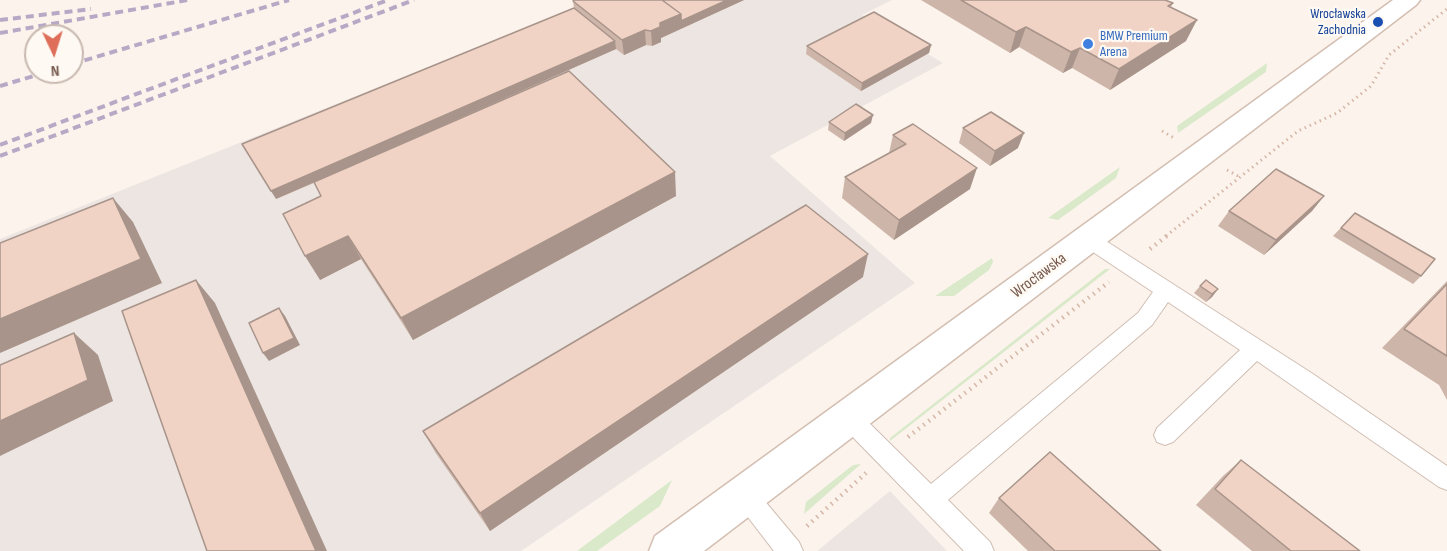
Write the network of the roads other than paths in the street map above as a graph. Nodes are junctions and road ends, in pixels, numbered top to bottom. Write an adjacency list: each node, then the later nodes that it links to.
1 (1408, 0): 2 (street, Wrocławska)
2 (1088, 239): 3 (lane); 5 (street, Wrocławska)
3 (1165, 290): 4 (lane); 9 (lane)
4 (1255, 349): 6 (lane); 7 (lane)
5 (849, 418): 8 (street, Wrocławska); 9 (lane)
6 (1165, 435)
7 (1447, 479)
8 (745, 495): 10 (street, Wrocławska); 11 (lane)
9 (930, 500): 12 (lane)
10 (670, 551)
11 (790, 551)
12 (981, 551)

